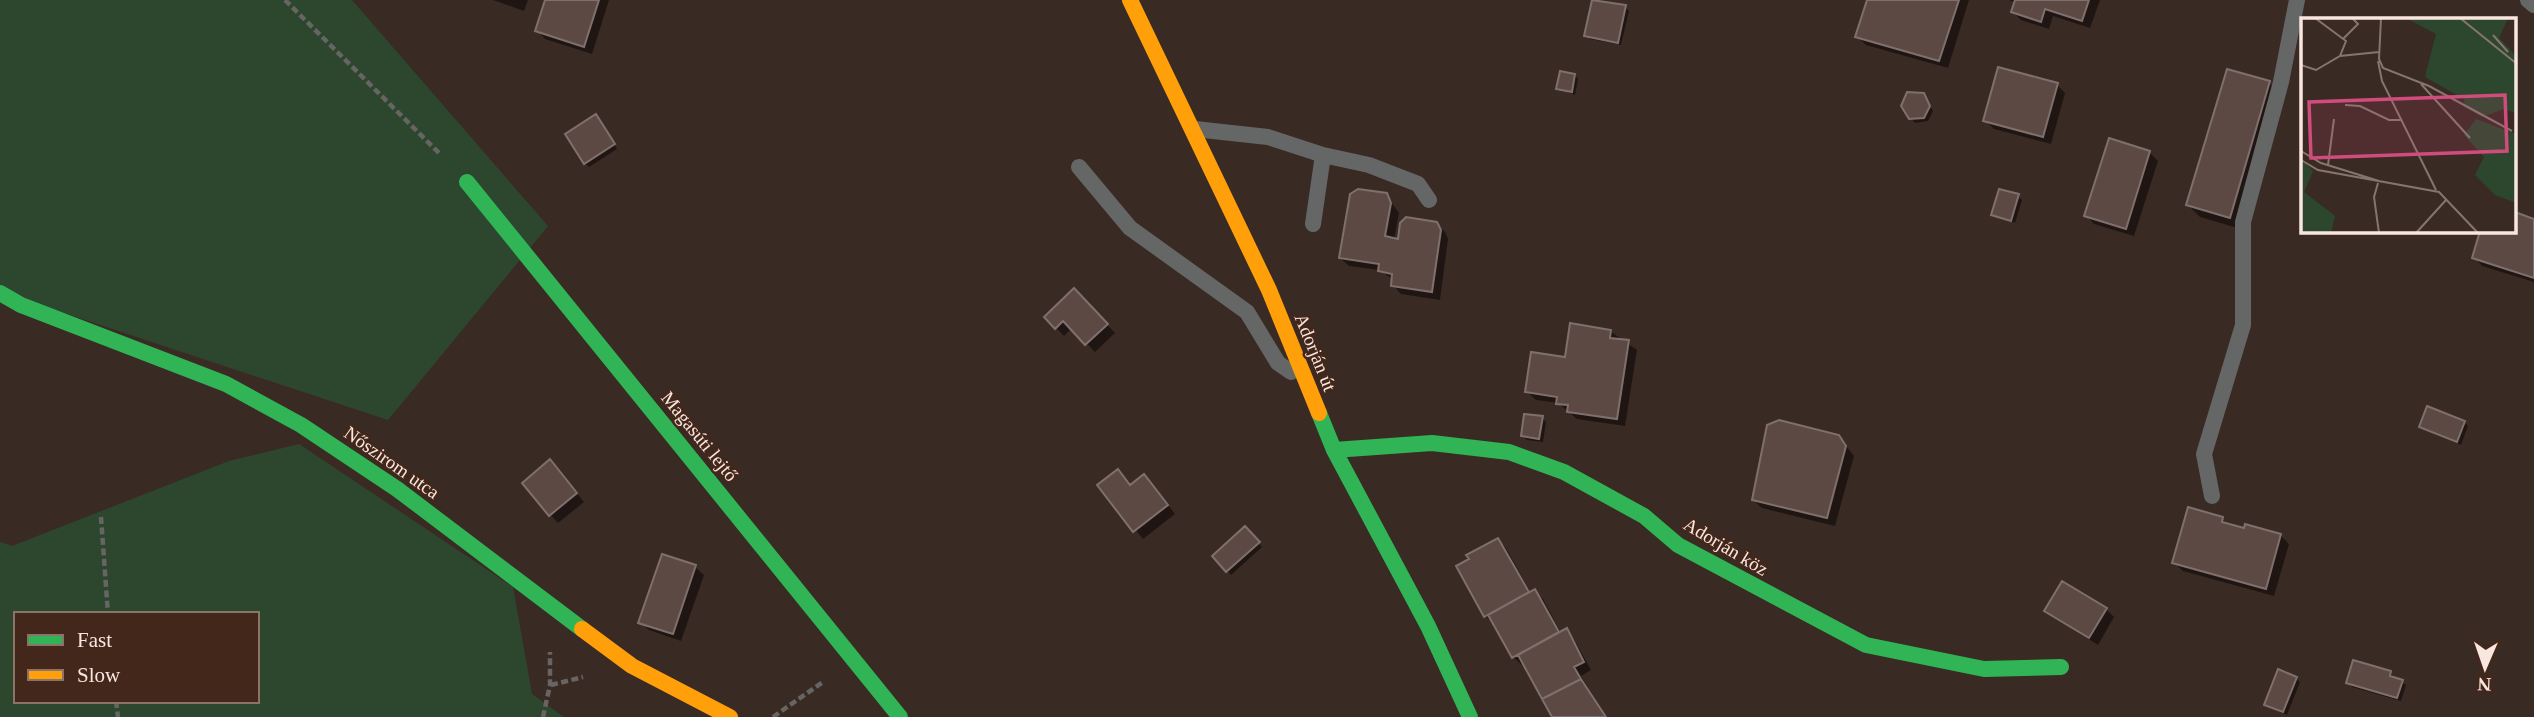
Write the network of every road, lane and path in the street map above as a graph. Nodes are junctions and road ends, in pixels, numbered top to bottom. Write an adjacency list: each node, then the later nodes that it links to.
1 (285, 0): 9 (path)
2 (1130, 0): 6 (street, Adorján út)
3 (2297, 0): 15 (lane)
4 (2528, 0): 5 (lane)
5 (2534, 5)
6 (1192, 128): 7 (lane); 13 (street, Adorján út)
7 (1323, 155): 10 (lane); 11 (lane)
8 (1079, 167): 13 (lane)
9 (467, 182): 19 (street, Magasúti lejtő)
10 (1429, 200)
11 (1313, 224)
12 (0, 293): 17 (street, Nőszirom utca)
13 (1304, 382): 14 (street, Adorján út)
14 (1334, 450): 20 (street, Adorján köz); 25 (street, Adorján út)
15 (2212, 496)
16 (100, 517): 18 (path)
17 (550, 606): 21 (path); 22 (street, Nőszirom utca)
18 (108, 612)
19 (855, 660): 23 (path); 24 (street, Magasúti lejtő)
20 (2061, 667)
21 (543, 717)
22 (730, 717)
23 (773, 717)
24 (900, 717)
25 (1470, 717)

